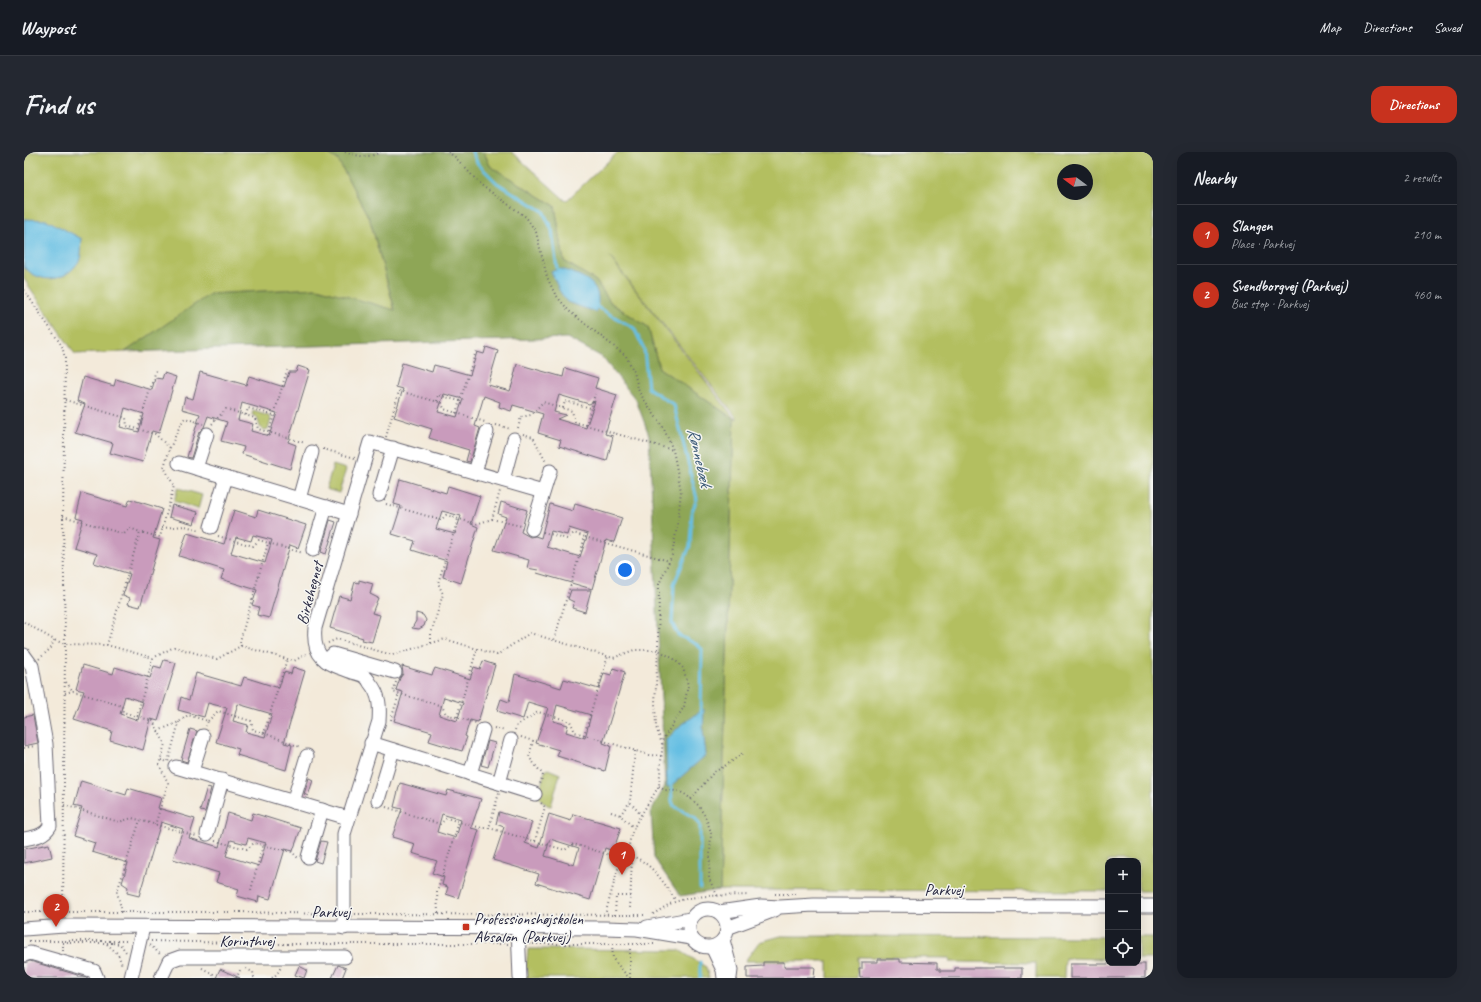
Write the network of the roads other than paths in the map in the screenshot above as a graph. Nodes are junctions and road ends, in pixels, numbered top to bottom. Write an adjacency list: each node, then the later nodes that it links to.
1 (488, 432): 9 (street)
2 (207, 434): 7 (street)
3 (515, 436): 11 (street)
4 (388, 447): 9 (street, Birkehegnet); 14 (street); 16 (street, Birkehegnet)
5 (313, 448): 13 (street)
6 (179, 463): 7 (street)
7 (196, 468): 10 (street)
8 (550, 471): 12 (street)
9 (475, 472): 11 (street, Birkehegnet)
10 (226, 477): 13 (street); 17 (street)
11 (503, 480): 12 (street, Birkehegnet)
12 (544, 492): 18 (street)
13 (298, 499): 15 (street)
14 (382, 499)
15 (326, 507): 16 (street); 19 (street)
16 (349, 514): 21 (street, Birkehegnet)
17 (211, 527)
18 (532, 529)
19 (309, 552)
20 (24, 655): 40 (street)
21 (366, 670): 22 (street, Birkehegnet); 26 (street)
22 (395, 672)
23 (484, 727): 31 (street)
24 (203, 736): 30 (street)
25 (512, 737): 33 (street)
26 (371, 744): 27 (street); 38 (street)
27 (393, 750): 31 (street); 36 (street)
28 (307, 756): 35 (street)
29 (176, 767): 30 (street)
30 (192, 771): 32 (street)
31 (470, 774): 33 (street)
32 (222, 780): 35 (street); 39 (street)
33 (500, 783): 34 (street)
34 (535, 794)
35 (293, 802): 37 (street)
36 (380, 803)
37 (322, 810): 38 (street); 41 (street)
38 (348, 818): 50 (street)
39 (206, 837)
40 (24, 839)
41 (308, 857)
42 (1105, 906): 45 (street, Parkvej)
43 (1141, 906): 44 (street)
44 (1153, 906)
45 (780, 907): 46 (street, Parkvej); 54 (street, Parkvej)
46 (719, 912): 47 (street); 54 (street)
47 (690, 919): 52 (street, Parkvej); 53 (street)
48 (143, 927): 50 (street, Parkvej); 51 (street, Parkvej); 58 (street)
49 (518, 927): 50 (street, Parkvej); 52 (street, Parkvej); 60 (street)
50 (344, 928)
51 (24, 929)
52 (637, 929): 53 (street, Parkvej)
53 (690, 942): 54 (street)
54 (716, 942): 61 (street); 62 (street)
55 (24, 955): 57 (street)
56 (345, 957): 59 (street, Korinthvej)
57 (97, 978)
58 (131, 978)
59 (161, 978)
60 (520, 978)
61 (724, 978)
62 (730, 978)

